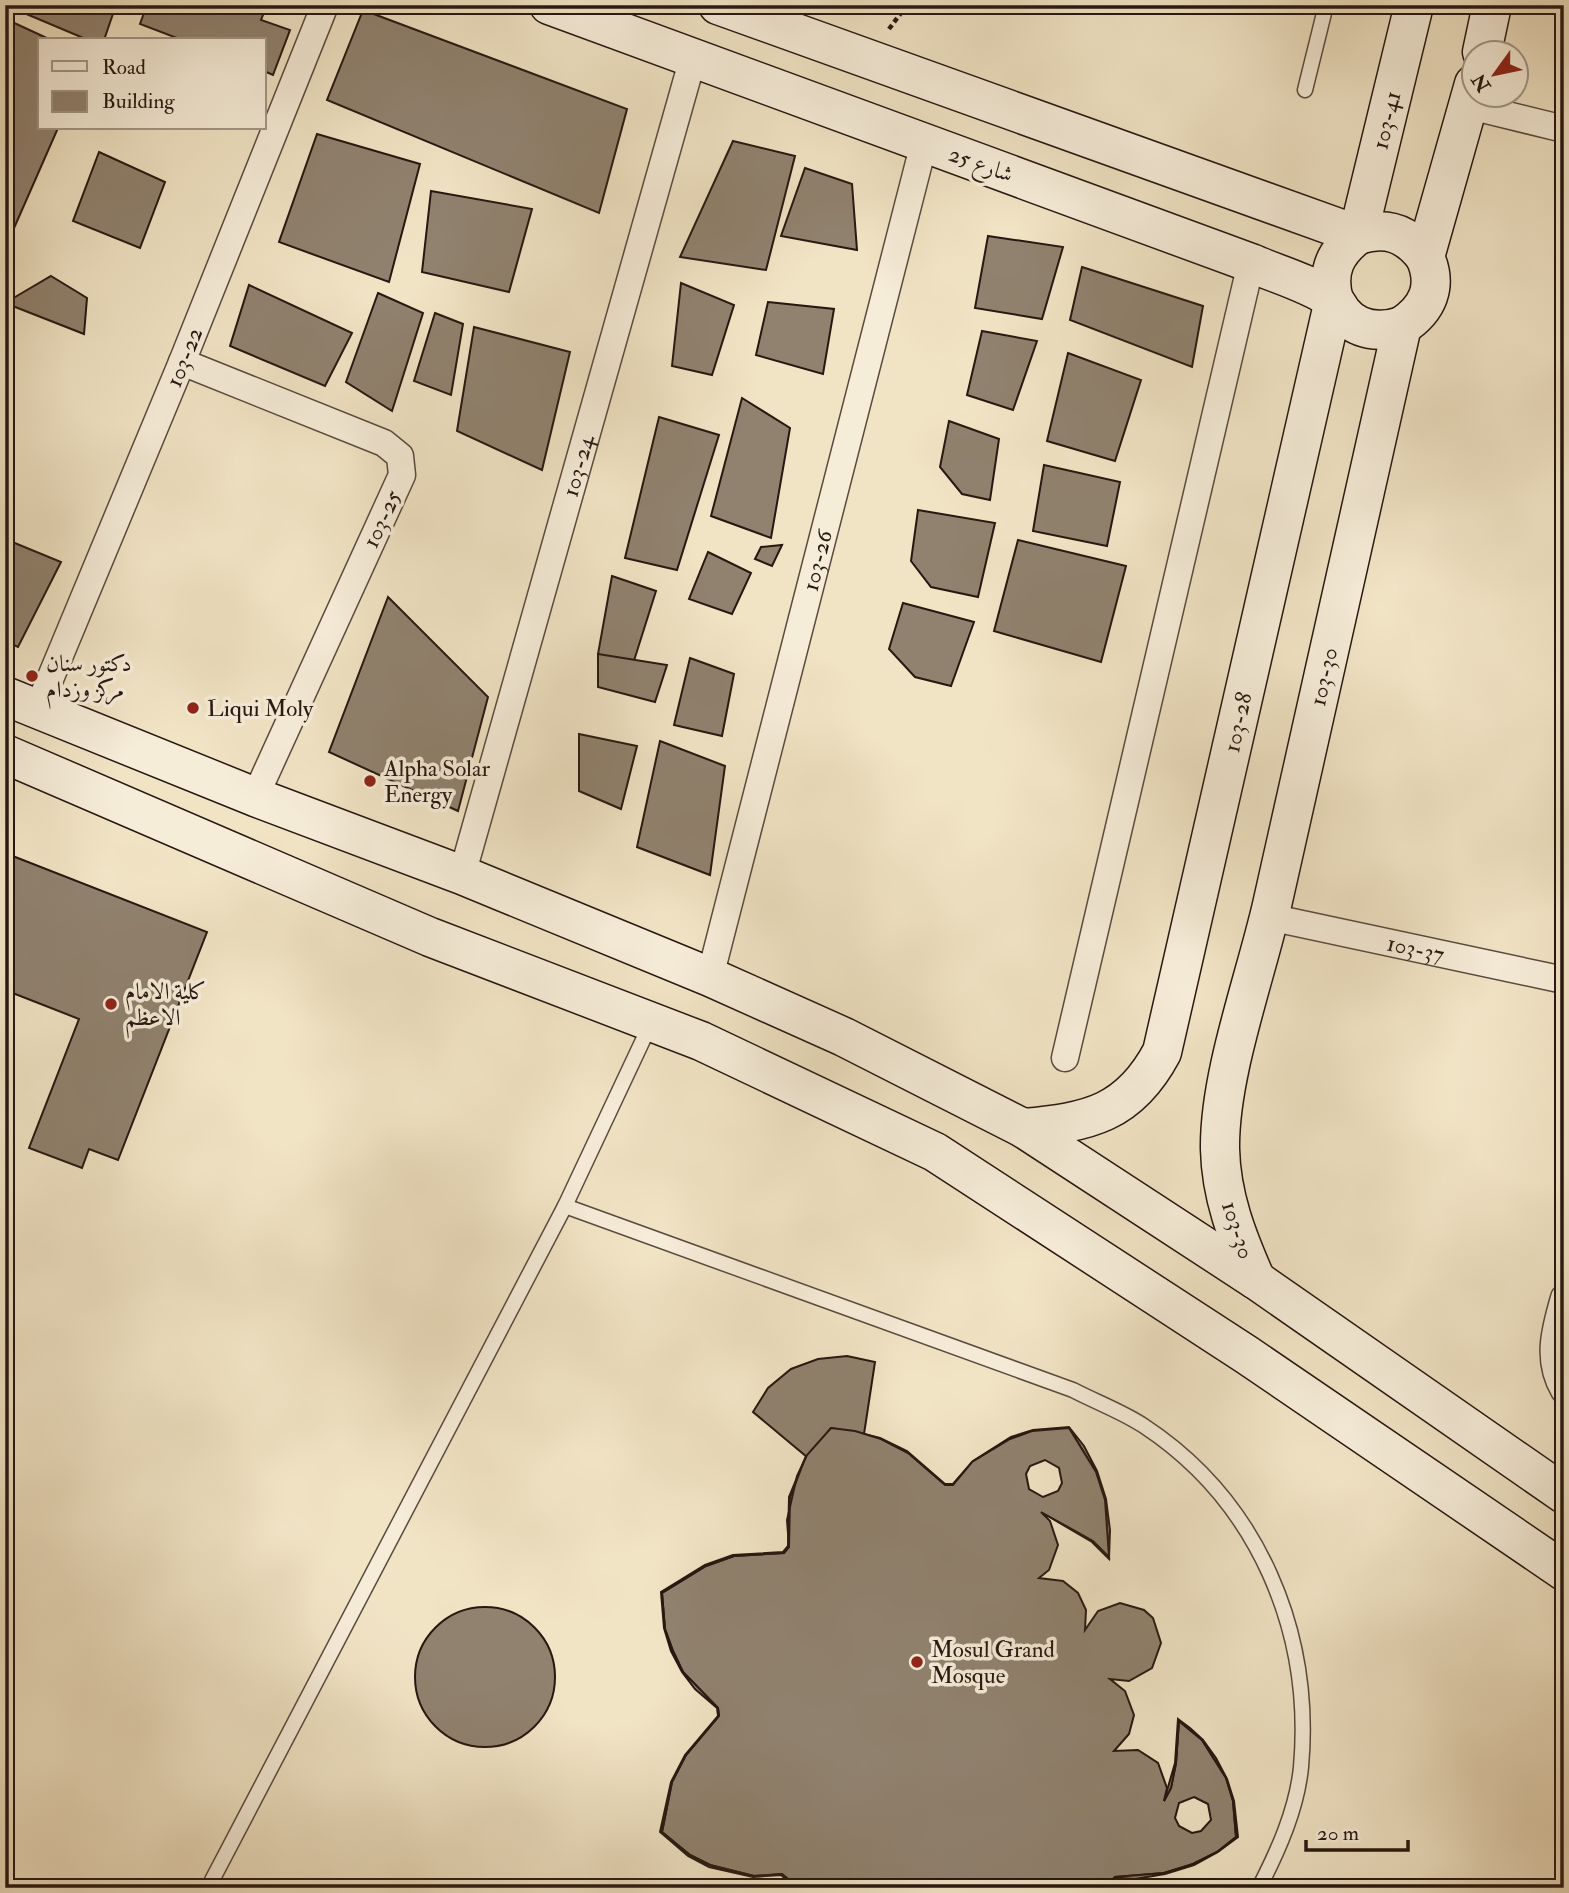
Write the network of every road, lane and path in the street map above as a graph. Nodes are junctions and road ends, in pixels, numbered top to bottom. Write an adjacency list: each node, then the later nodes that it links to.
1 (325, 5): 19 (street, 103-22)
2 (548, 5): 8 (street, شارع 25)
3 (718, 5): 14 (street)
4 (1326, 5): 9 (lane)
5 (1414, 5): 14 (street, 103-41)
6 (1492, 5): 7 (street)
7 (1485, 38)
8 (693, 58): 13 (street, شارع 25); 23 (street, 103-24)
9 (1305, 90)
10 (1468, 108): 15 (street)
11 (1507, 108): 12 (street)
12 (1564, 129)
13 (924, 143): 16 (street, شارع 25); 25 (street, 103-26)
14 (1358, 235): 15 (street); 17 (street, 103-28)
15 (1425, 257): 18 (street)
16 (1251, 263): 17 (street, شارع 25); 28 (street)
17 (1334, 300): 18 (street, شارع 25); 29 (street, 103-28)
18 (1402, 326): 24 (street, 103-30)
19 (182, 362): 20 (street, 103-22); 22 (street, 103-25)
20 (21, 702): 22 (street)
21 (5, 754): 27 (street)
22 (255, 797): 23 (street)
23 (462, 875): 25 (street)
24 (1269, 918): 26 (street, 103-37); 31 (street, 103-30)
25 (710, 976): 29 (street)
26 (1564, 980)
27 (651, 1021): 30 (lane); 35 (street)
28 (1065, 1058)
29 (1023, 1128): 31 (street)
30 (565, 1206): 36 (lane); 37 (lane)
31 (1256, 1280): 34 (street)
32 (1564, 1297): 33 (street)
33 (1564, 1390)
34 (1564, 1494)
35 (1564, 1571)
36 (208, 1888)
37 (1259, 1888)

